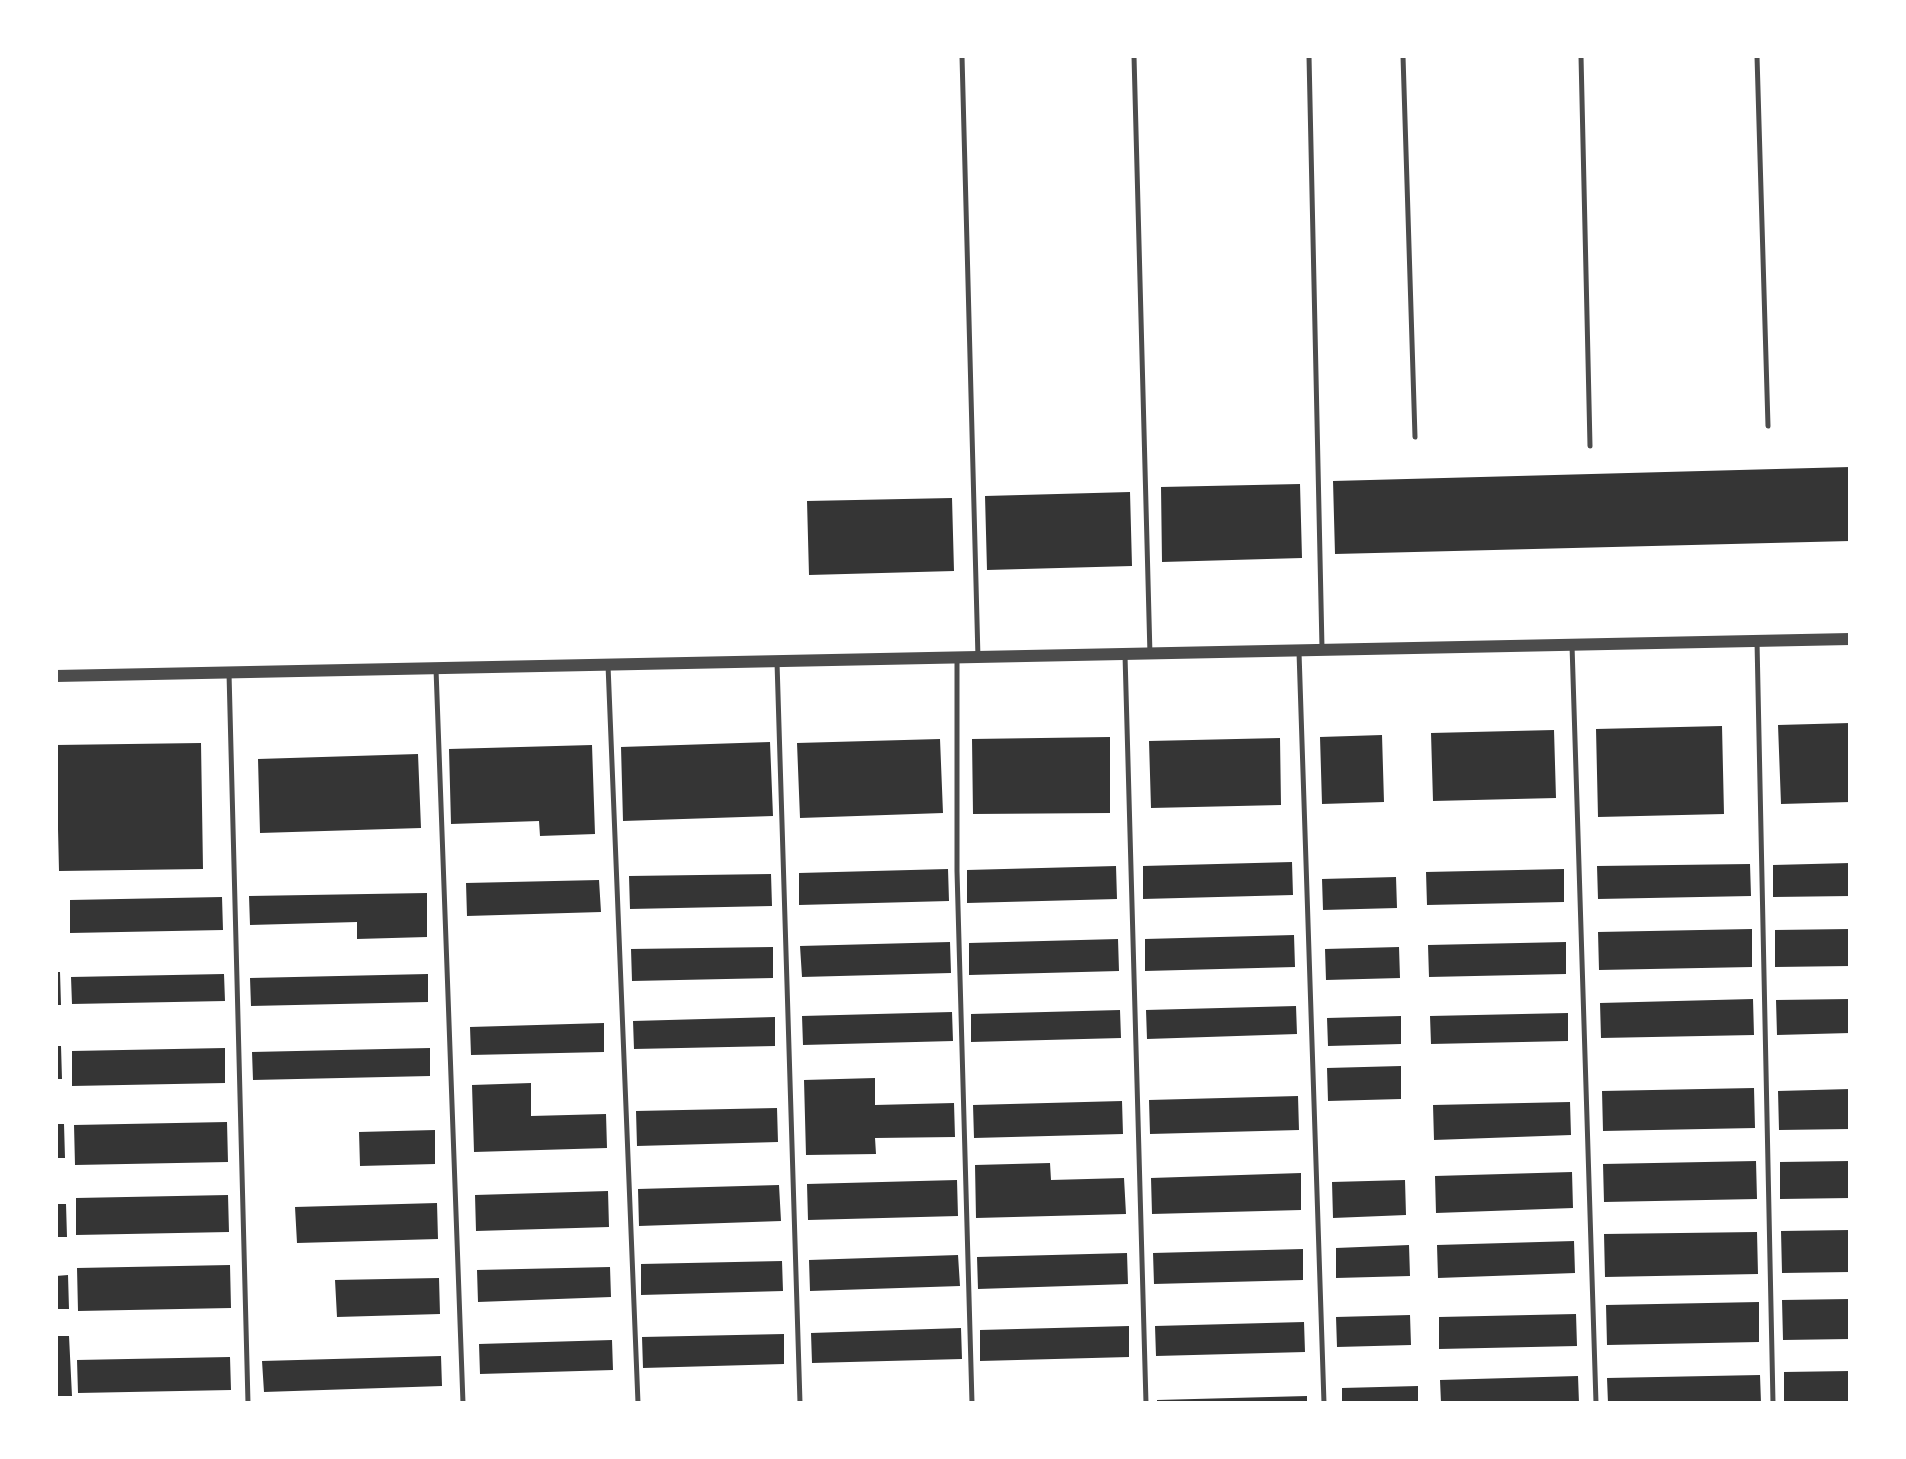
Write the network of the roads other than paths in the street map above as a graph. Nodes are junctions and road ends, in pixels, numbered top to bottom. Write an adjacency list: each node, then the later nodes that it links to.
1 (962, 56): 17 (lane)
2 (1135, 56): 15 (lane)
3 (1309, 56): 13 (lane)
4 (1403, 56): 8 (lane)
5 (1581, 56): 9 (lane)
6 (1758, 56): 7 (lane)
7 (1768, 426)
8 (1415, 437)
9 (1590, 446)
10 (1850, 639): 11 (street)
11 (1756, 641): 12 (street); 32 (lane)
12 (1572, 645): 13 (street); 31 (lane)
13 (1322, 651): 14 (street)
14 (1299, 652): 15 (street); 30 (lane)
15 (1150, 654): 16 (street)
16 (1125, 655): 17 (street); 29 (lane)
17 (978, 658): 18 (street)
18 (957, 659): 19 (street); 28 (lane)
19 (777, 662): 20 (street); 27 (lane)
20 (608, 665): 21 (street); 26 (lane)
21 (436, 669): 22 (street); 25 (lane)
22 (229, 673): 23 (street); 24 (lane)
23 (56, 676)
24 (248, 1403)
25 (463, 1403)
26 (638, 1403)
27 (800, 1403)
28 (972, 1403)
29 (1146, 1403)
30 (1324, 1403)
31 (1597, 1403)
32 (1773, 1403)

